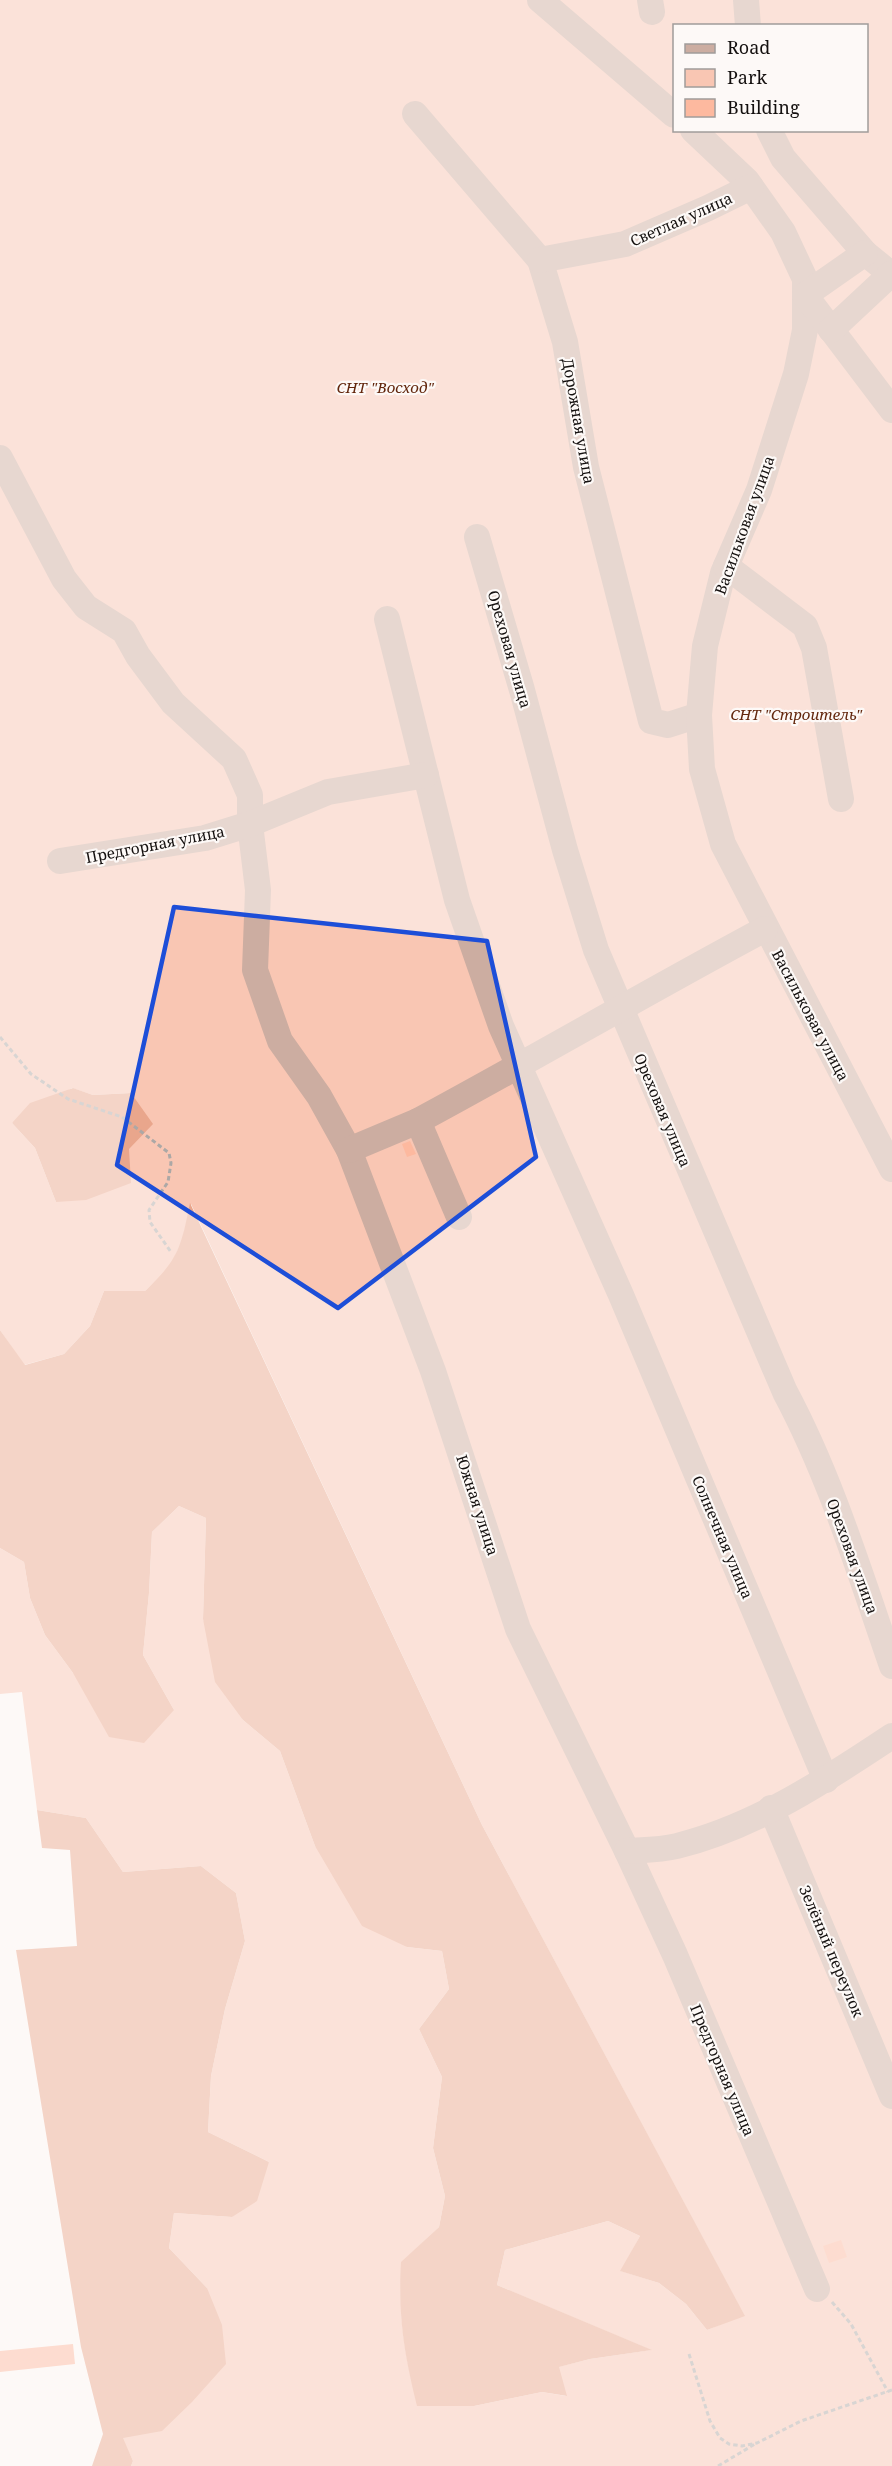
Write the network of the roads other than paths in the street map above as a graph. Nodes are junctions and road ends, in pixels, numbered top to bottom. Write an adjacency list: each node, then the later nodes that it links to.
1 (540, 0): 4 (street)
2 (746, 0): 3 (street)
3 (748, 24)
4 (673, 113)
5 (415, 114): 10 (street, Дорожная улица)
6 (695, 132): 8 (street, Васильковая улица)
7 (770, 132): 9 (street)
8 (751, 187): 10 (street, Светлая улица); 12 (street, Васильковая улица)
9 (865, 253): 11 (street); 12 (street)
10 (540, 260): 19 (street, Дорожная улица)
11 (891, 275): 13 (street)
12 (805, 296): 13 (street); 17 (street, Васильковая улица)
13 (831, 330): 14 (street)
14 (892, 410)
15 (0, 458): 22 (street)
16 (477, 537): 25 (street, Ореховая улица)
17 (726, 566): 19 (street, Васильковая улица); 21 (street)
18 (387, 619): 20 (street, Солнечная улица)
19 (699, 715): 24 (street, Васильковая улица)
20 (426, 775): 22 (street, Предгорная улица); 26 (street, Солнечная улица)
21 (841, 799)
22 (250, 824): 23 (street, Предгорная улица); 28 (street)
23 (60, 861)
24 (765, 928): 25 (street); 29 (street, Васильковая улица)
25 (619, 1007): 26 (street); 31 (street, Ореховая улица)
26 (518, 1067): 27 (street); 33 (street, Солнечная улица)
27 (418, 1121): 28 (street); 30 (street)
28 (349, 1150): 35 (street, Южная улица)
29 (892, 1168)
30 (459, 1216)
31 (892, 1666)
32 (892, 1736): 33 (street)
33 (826, 1780): 34 (street)
34 (771, 1808): 35 (street); 36 (street, Зелёный переулок)
35 (627, 1851): 37 (street, Предгорная улица)
36 (892, 2096)
37 (817, 2289)

